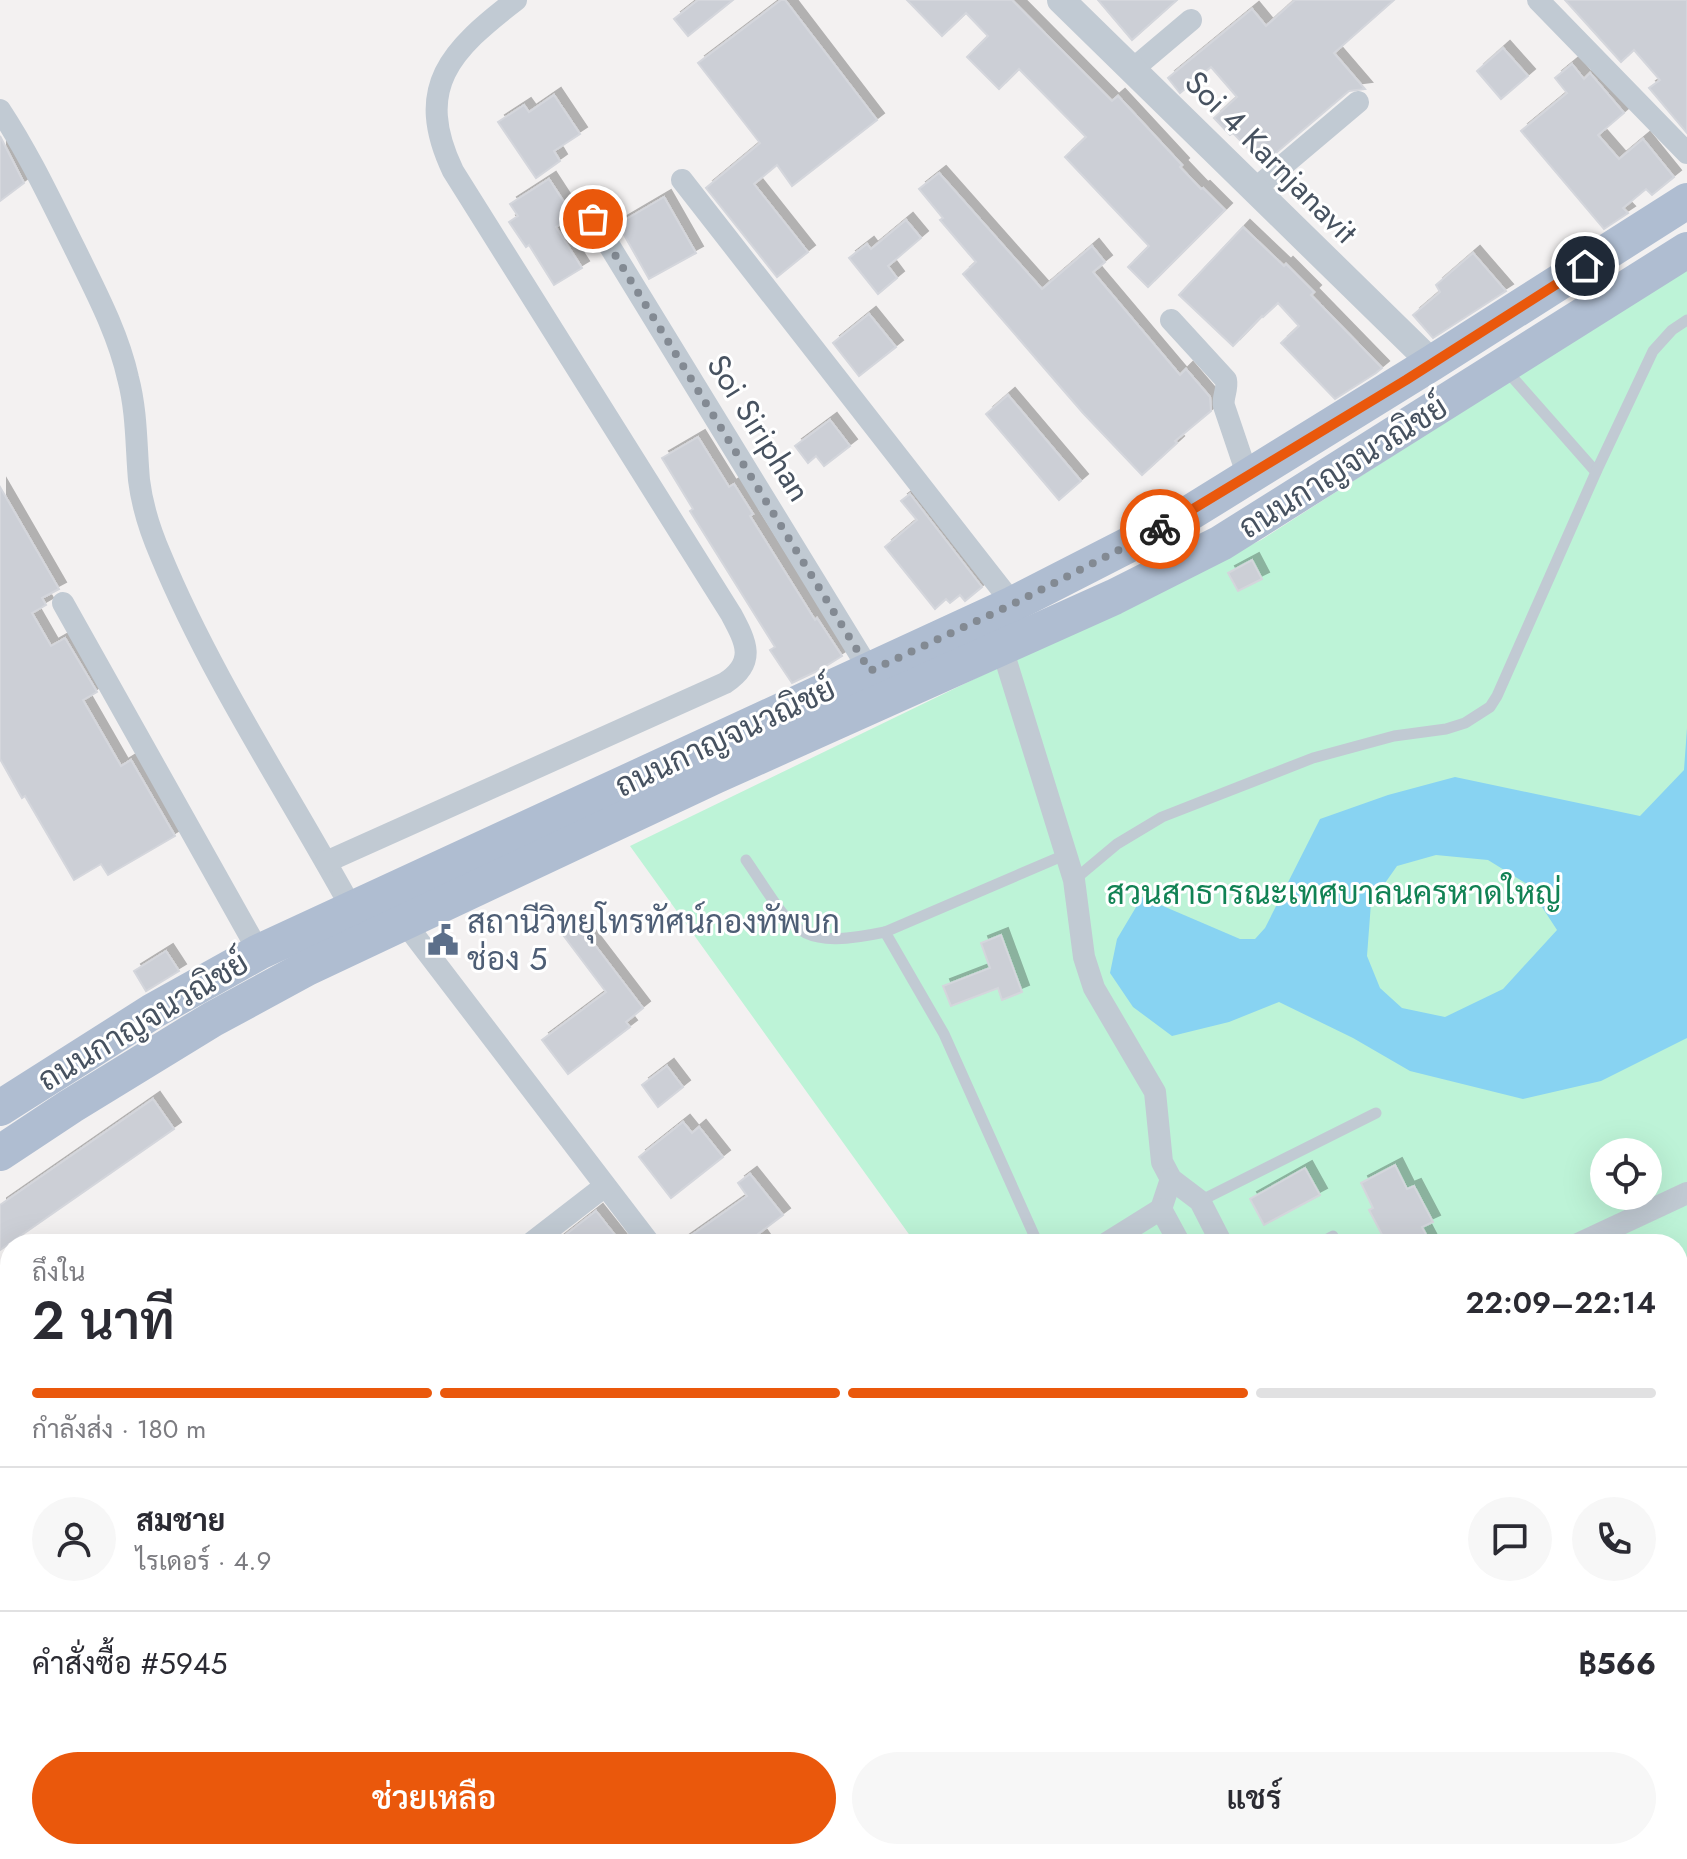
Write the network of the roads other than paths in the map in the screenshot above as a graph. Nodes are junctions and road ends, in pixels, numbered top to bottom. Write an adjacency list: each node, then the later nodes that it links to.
1 (516, 0): 26 (street)
2 (1061, 0): 5 (street, Soi 4 Karnjanavit)
3 (1538, 0): 8 (street)
4 (1191, 20): 5 (street)
5 (1133, 69): 10 (street, Soi 4 Karnjanavit)
6 (1358, 102): 10 (street)
7 (0, 110): 26 (street)
8 (1687, 153)
9 (682, 180): 21 (street)
10 (1255, 189): 16 (street, Soi 4 Karnjanavit)
11 (1687, 201): 16 (main road, ถนนกาญจนวณิชย์)
12 (593, 219): 23 (street, Soi Siriphan)
13 (1687, 250): 17 (main road, ถนนกาญจนวณิชย์)
14 (1171, 320): 19 (street)
15 (1687, 320): 18 (lane)
16 (1432, 363): 19 (main road, ถนนกาญจนวณิชย์)
17 (1503, 367): 18 (lane); 22 (main road, ถนนกาญจนวณิชย์)
18 (1596, 472): 27 (lane)
19 (1248, 477): 21 (main road, ถนนกาญจนวณิชย์)
20 (63, 603): 30 (street)
21 (1013, 604): 23 (main road, ถนนกาญจนวณิชย์)
22 (1002, 648): 24 (street); 28 (main road, ถนนกาญจนวณิชย์)
23 (870, 671): 28 (main road, ถนนกาญจนวณิชย์)
24 (1067, 854): 27 (street); 29 (lane)
25 (746, 860): 29 (lane)
26 (326, 862): 28 (street)
27 (1074, 880): 34 (street)
28 (380, 908): 30 (main road, ถนนกาญจนวณิชย์); 33 (main road, ถนนกาญจนวณิชย์); 35 (street)
29 (885, 932): 41 (lane)
30 (259, 952): 31 (main road, ถนนกาญจนวณิชย์)
31 (0, 1108)
32 (1376, 1113): 37 (lane)
33 (0, 1153)
34 (1171, 1179): 37 (street); 38 (street)
35 (605, 1186): 39 (street); 40 (street)
36 (1687, 1193): 45 (street)
37 (1200, 1201): 44 (street)
38 (1161, 1209): 42 (street); 43 (street)
39 (543, 1234)
40 (642, 1234)
41 (1034, 1234)
42 (1121, 1234)
43 (1175, 1234)
44 (1217, 1234)
45 (1599, 1234)

